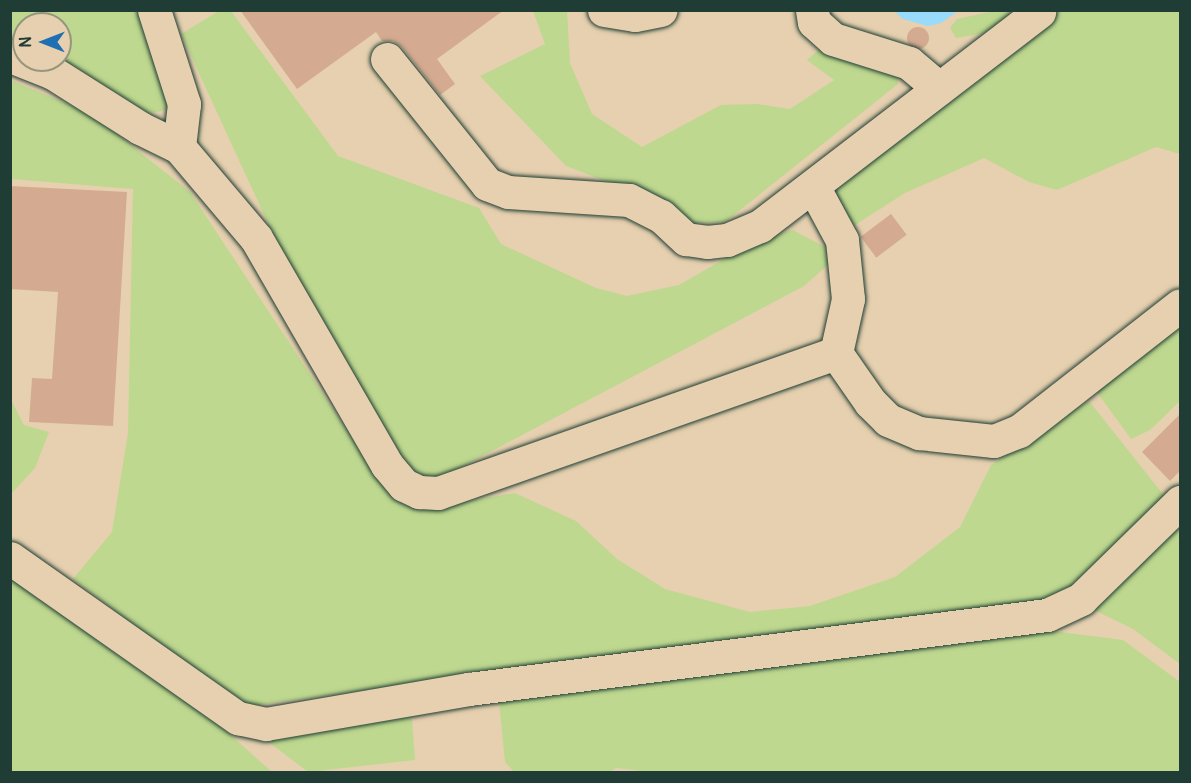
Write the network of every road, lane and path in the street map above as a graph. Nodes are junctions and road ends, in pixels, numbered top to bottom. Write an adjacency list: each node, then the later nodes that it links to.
1 (154, 10): 9 (street)
2 (604, 10): 3 (street)
3 (661, 10)
4 (812, 10): 8 (street)
5 (1039, 12): 8 (street)
6 (10, 56): 9 (street)
7 (387, 59): 10 (street)
8 (939, 88): 10 (street)
9 (179, 147): 12 (street)
10 (814, 188): 12 (street)
11 (1180, 305): 12 (street)
12 (836, 353)
13 (1180, 502): 14 (street)
14 (10, 558)

